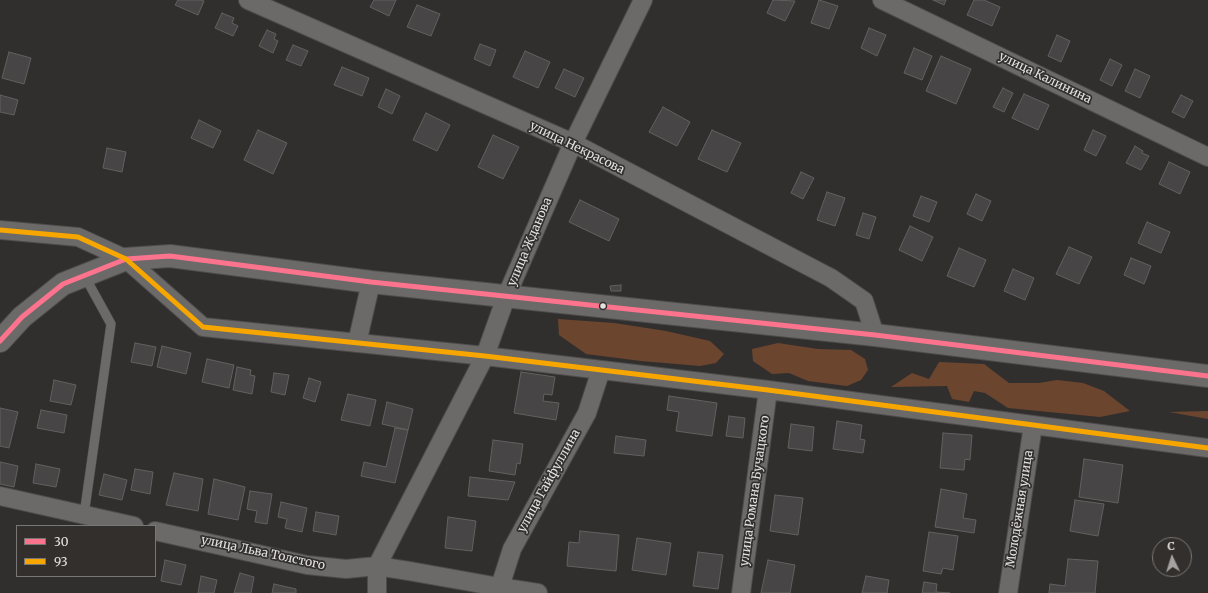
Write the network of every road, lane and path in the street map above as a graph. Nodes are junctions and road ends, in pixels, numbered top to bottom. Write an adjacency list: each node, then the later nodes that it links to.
1 (248, 0): 4 (street, улица Некрасова)
2 (643, 0): 4 (street, улица Жданова)
3 (882, 0): 5 (street, улица Калинина)
4 (573, 143): 10 (street, улица Жданова); 11 (street, улица Некрасова)
5 (1208, 156)
6 (0, 230): 7 (street)
7 (126, 259): 8 (street); 9 (street); 13 (street)
8 (84, 275): 12 (street); 21 (lane)
9 (372, 282): 10 (street); 13 (street)
10 (506, 297): 11 (street); 14 (street, улица Жданова)
11 (875, 335): 16 (street)
12 (0, 341)
13 (357, 342): 14 (street)
14 (485, 356): 15 (street); 24 (street, улица Жданова)
15 (601, 370): 17 (street); 25 (street, улица Гайфуллина)
16 (1208, 376)
17 (768, 390): 18 (street); 28 (street, улица Романа Бучацкого)
18 (1033, 425): 19 (street); 29 (street, Молодёжная улица)
19 (1208, 448)
20 (0, 496): 21 (street)
21 (84, 515): 22 (street)
22 (129, 525)
23 (156, 530): 24 (street, улица Льва Толстого)
24 (377, 566): 25 (street, улица Льва Толстого); 26 (street, улица Жданова)
25 (498, 590): 27 (street, улица Льва Толстого)
26 (377, 593)
27 (538, 593)
28 (741, 593)
29 (1008, 593)

